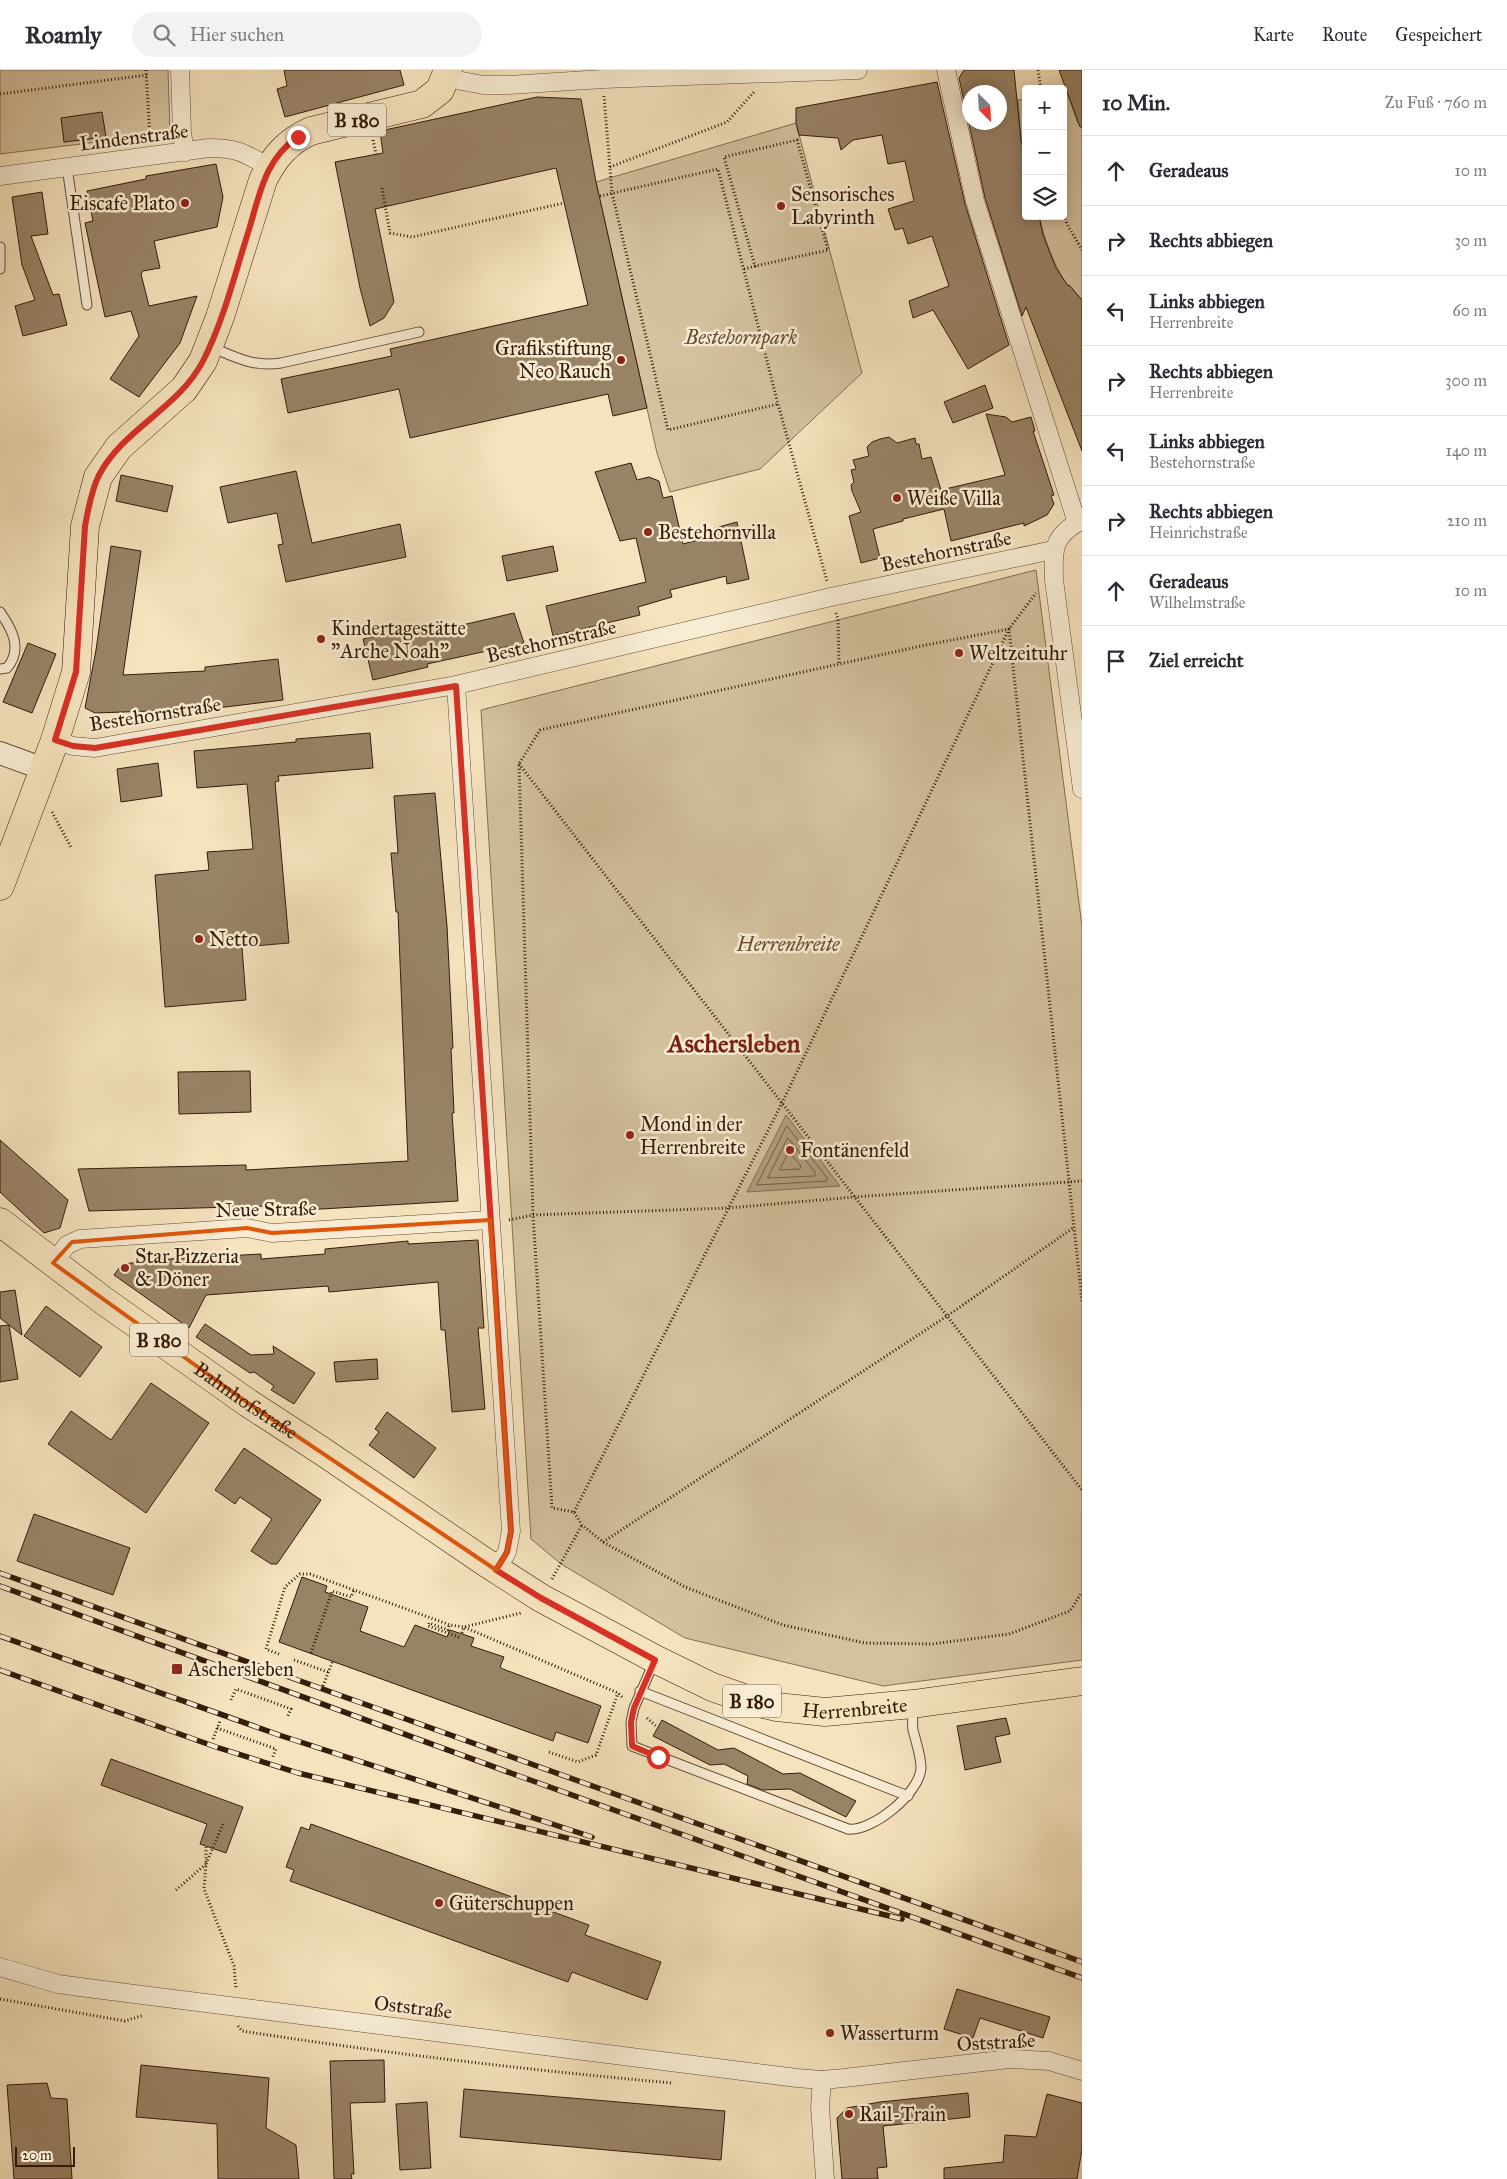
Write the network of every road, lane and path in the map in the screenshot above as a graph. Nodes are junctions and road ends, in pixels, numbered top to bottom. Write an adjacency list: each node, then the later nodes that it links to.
1 (146, 70): 8 (path)
2 (180, 70): 12 (street)
3 (858, 70): 6 (street)
4 (946, 70): 32 (street)
5 (1038, 70): 10 (path)
6 (771, 73): 9 (street); 16 (path)
7 (447, 74): 9 (street); 15 (main road, B 180)
8 (147, 76): 11 (path); 13 (path)
9 (603, 79): 16 (path)
10 (1041, 85)
11 (0, 94)
12 (185, 152): 13 (street, Lindenstraße); 15 (street, Lindenstraße)
13 (152, 156): 14 (street, Lindenstraße)
14 (67, 167): 17 (street, Lindenstraße); 28 (lane)
15 (269, 167): 30 (main road, B 180)
16 (610, 167): 19 (path)
17 (0, 176)
18 (382, 188): 21 (path)
19 (612, 193): 20 (path); 27 (path); 31 (path)
20 (600, 196)
21 (564, 204)
22 (1066, 220): 24 (path)
23 (0, 247): 26 (lane)
24 (1082, 250)
25 (755, 266): 25 (path); 27 (path)
26 (0, 269)
27 (744, 269): 31 (path)
28 (87, 306)
29 (419, 332): 30 (lane)
30 (210, 346): 41 (main road, B 180)
31 (778, 404): 35 (path)
32 (1080, 521): 33 (street)
33 (1053, 550): 34 (street); 35 (street, Bestehornstraße)
34 (1054, 580): 37 (path); 45 (street)
35 (831, 597): 38 (path); 40 (street, Bestehornstraße)
36 (0, 612): 39 (lane)
37 (1009, 629): 38 (path); 49 (path); 51 (path)
38 (838, 664): 43 (path)
39 (0, 669)
40 (456, 686): 41 (street, Bestehornstraße); 55 (street)
41 (55, 740): 44 (main road, B 180)
42 (0, 753): 44 (street)
43 (519, 764): 49 (path); 54 (path)
44 (44, 769): 46 (main road, B 180)
45 (1082, 789)
46 (32, 803): 47 (path); 48 (main road, B 180)
47 (72, 848)
48 (0, 886)
49 (782, 1103): 52 (path); 53 (path)
50 (1082, 1181): 51 (path)
51 (1069, 1182): 52 (path); 57 (path)
52 (854, 1197): 53 (path); 60 (path)
53 (728, 1208): 54 (path); 62 (path)
54 (533, 1215): 55 (path); 62 (path)
55 (490, 1220): 58 (street, Neue Straße); 65 (street)
56 (0, 1222): 58 (main road, Bahnhofstraße / B 180)
57 (1073, 1228): 59 (path); 60 (path)
58 (53, 1263): 65 (main road, Bahnhofstraße / B 180)
59 (1082, 1301)
60 (947, 1316): 61 (path); 64 (path)
61 (1082, 1490)
62 (574, 1512): 63 (path)
63 (582, 1525): 64 (path); 68 (path)
64 (603, 1542): 67 (path)
65 (496, 1570): 68 (main road, Herrenbreite / B 180)
66 (354, 1590): 69 (path); 71 (path); 72 (path)
67 (1082, 1592)
68 (541, 1598): 70 (path); 75 (main road, Herrenbreite / B 180)
69 (450, 1625): 70 (path); 70 (path)
70 (464, 1627): 80 (path)
71 (311, 1653)
72 (279, 1654)
73 (294, 1660): 76 (path)
74 (333, 1660): 76 (path)
75 (655, 1660): 79 (lane); 82 (main road, Herrenbreite / B 180)
76 (328, 1672): 78 (path)
77 (1082, 1681): 82 (main road, Herrenbreite / B 180)
78 (324, 1686)
79 (640, 1692): 83 (lane); 91 (lane)
80 (618, 1693): 83 (path); 89 (path)
81 (231, 1700): 84 (path)
82 (913, 1704): 91 (lane)
83 (634, 1708): 87 (path); 91 (lane)
84 (288, 1718)
85 (220, 1721): 86 (path)
86 (217, 1728): 88 (path); 90 (path)
87 (658, 1728)
88 (213, 1739)
89 (549, 1752)
90 (272, 1759)
91 (908, 1796)
92 (223, 1824): 94 (path)
93 (206, 1846): 94 (path)
94 (206, 1864): 95 (path); 97 (path)
95 (176, 1890)
96 (0, 1967): 97 (street, Oststraße)
97 (233, 2013): 99 (street, Oststraße); 100 (path)
98 (1082, 2071): 99 (street, Oststraße)
99 (822, 2080): 101 (street)
100 (680, 2084)
101 (825, 2179)

